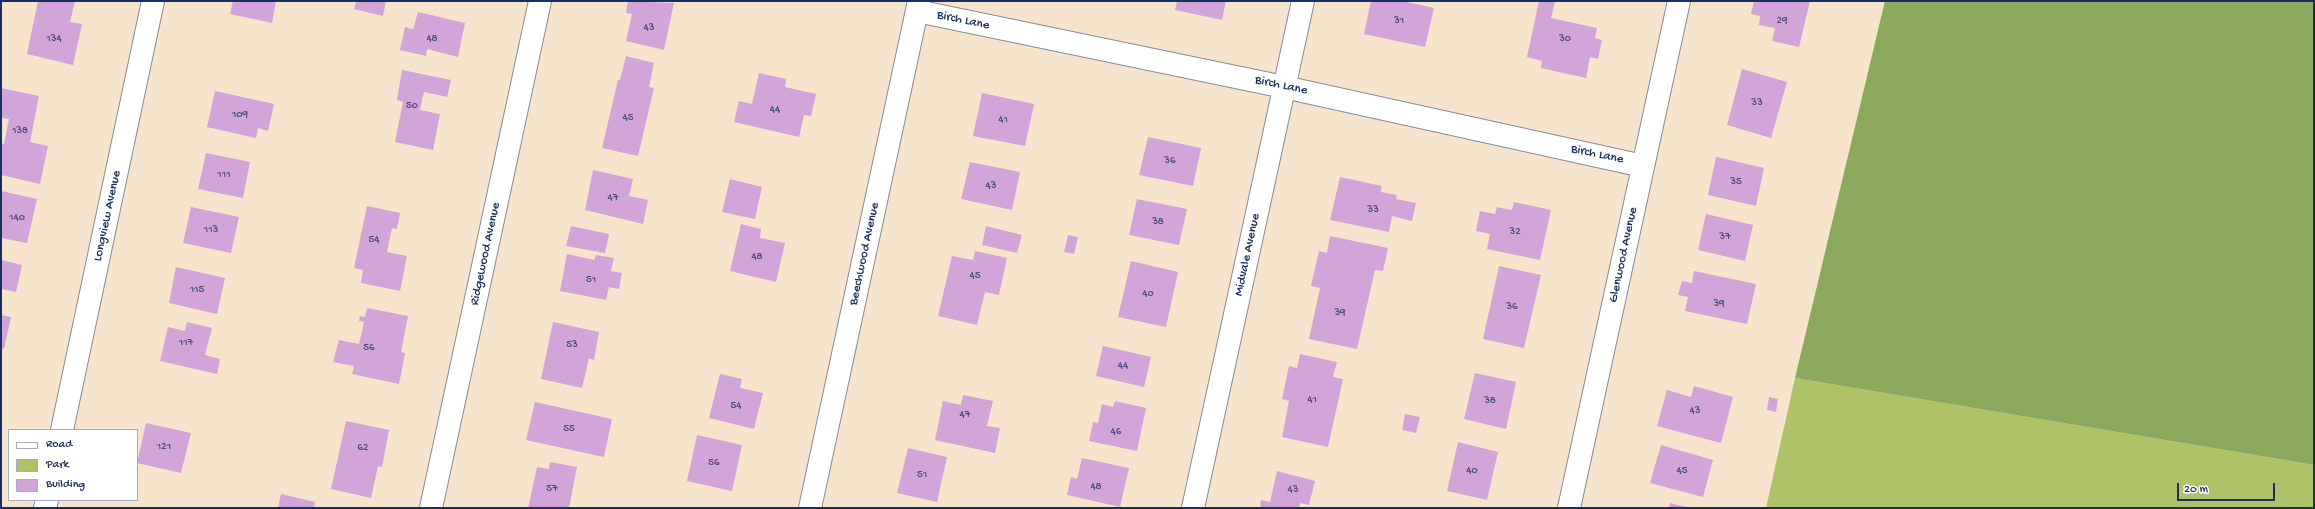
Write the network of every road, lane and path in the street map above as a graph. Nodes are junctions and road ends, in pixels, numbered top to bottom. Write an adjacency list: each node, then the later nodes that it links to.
1 (153, 1): 8 (street, Longview Avenue)
2 (540, 1): 9 (street, Ridgewood Avenue)
3 (1302, 1): 6 (street, Midvale Avenue)
4 (1679, 1): 7 (street, Glenwood Avenue)
5 (918, 6): 6 (street, Birch Lane); 10 (street, Beechwood Avenue)
6 (1284, 87): 7 (street, Birch Lane); 11 (street, Midvale Avenue)
7 (1643, 166): 12 (street, Glenwood Avenue)
8 (62, 429)
9 (431, 508)
10 (810, 508)
11 (1193, 508)
12 (1569, 508)

